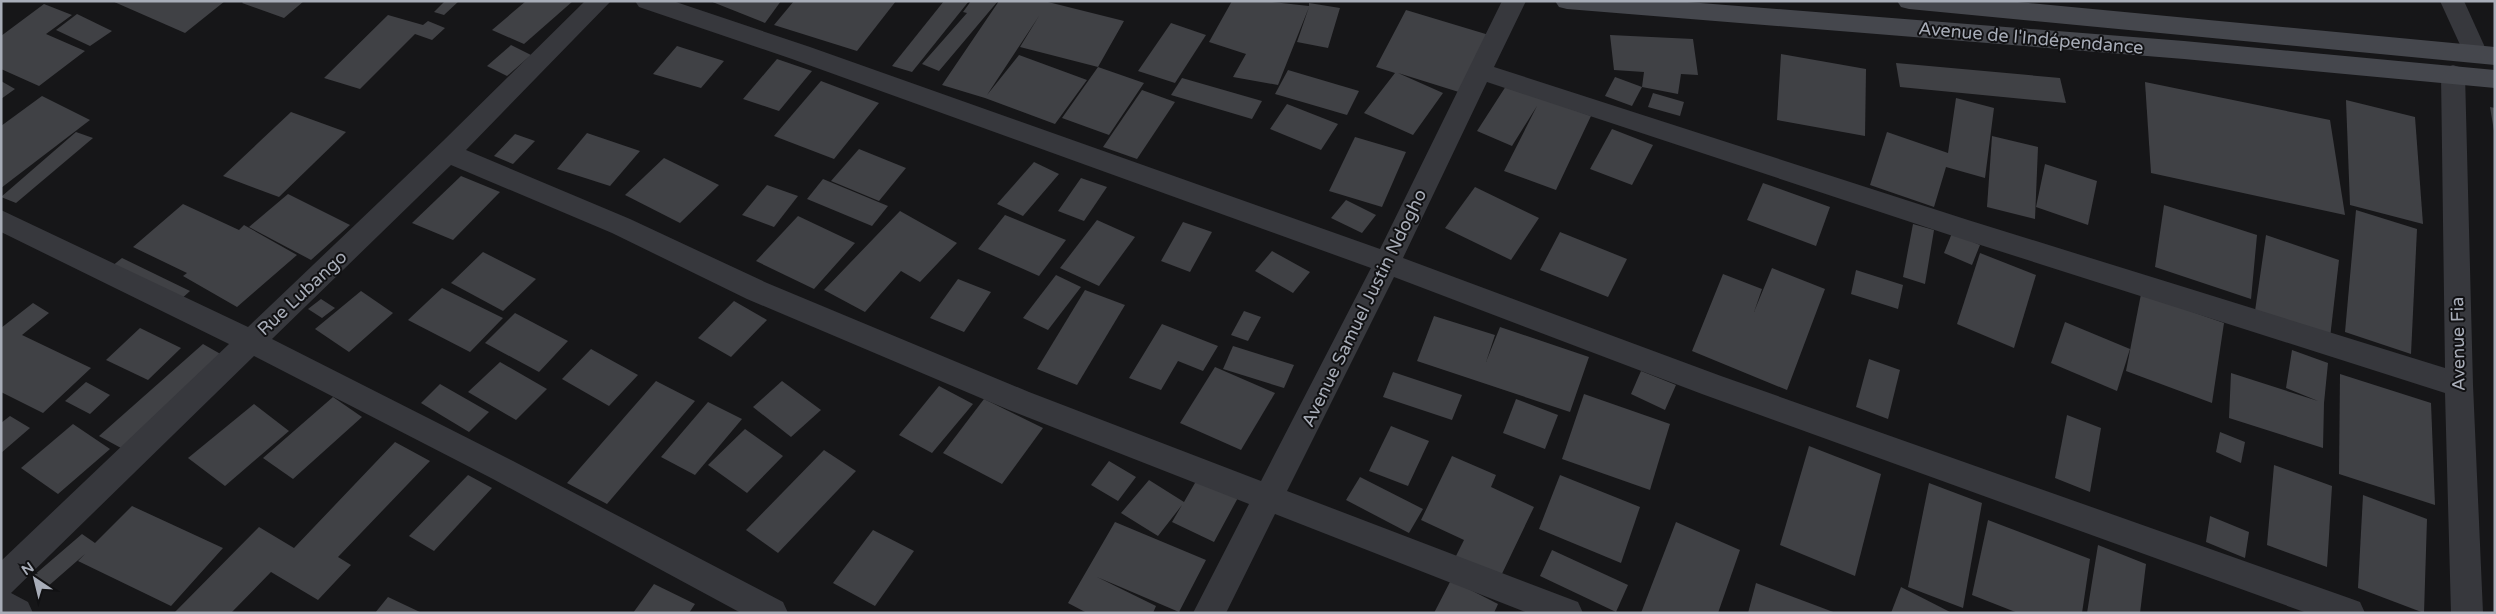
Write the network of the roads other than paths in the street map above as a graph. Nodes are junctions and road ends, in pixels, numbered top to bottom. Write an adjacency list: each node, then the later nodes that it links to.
1 (599, 1): 11 (street, Rue Lubango)
2 (647, 1): 13 (street)
3 (1514, 1): 8 (street, Avenue Samuel Justin Ndogho)
4 (1567, 1): 9 (street, Avenue de l'Indépendance)
5 (1909, 1): 7 (street, Avenue de l'Indépendance)
6 (2452, 1): 7 (street)
7 (2485, 55)
8 (1480, 71): 13 (street, Avenue Samuel Justin Ndogho); 15 (street)
9 (2453, 74): 10 (street, Avenue de l'Indépendance); 15 (street, Avenue Fia)
10 (2495, 79)
11 (448, 154): 14 (street, Rue Lubango); 16 (street)
12 (1, 220): 14 (street)
13 (1387, 263): 16 (street, Avenue Samuel Justin Ndogho); 23 (street)
14 (250, 341): 17 (street, Rue Lubango); 20 (street)
15 (2459, 385): 24 (street, Avenue Fia)
16 (1270, 496): 21 (street, Avenue Samuel Justin Ndogho); 22 (street)
17 (1, 582)
18 (1, 604): 19 (street)
19 (17, 613)
20 (772, 613)
21 (1209, 613)
22 (1567, 613)
23 (2349, 613)
24 (2467, 613)

